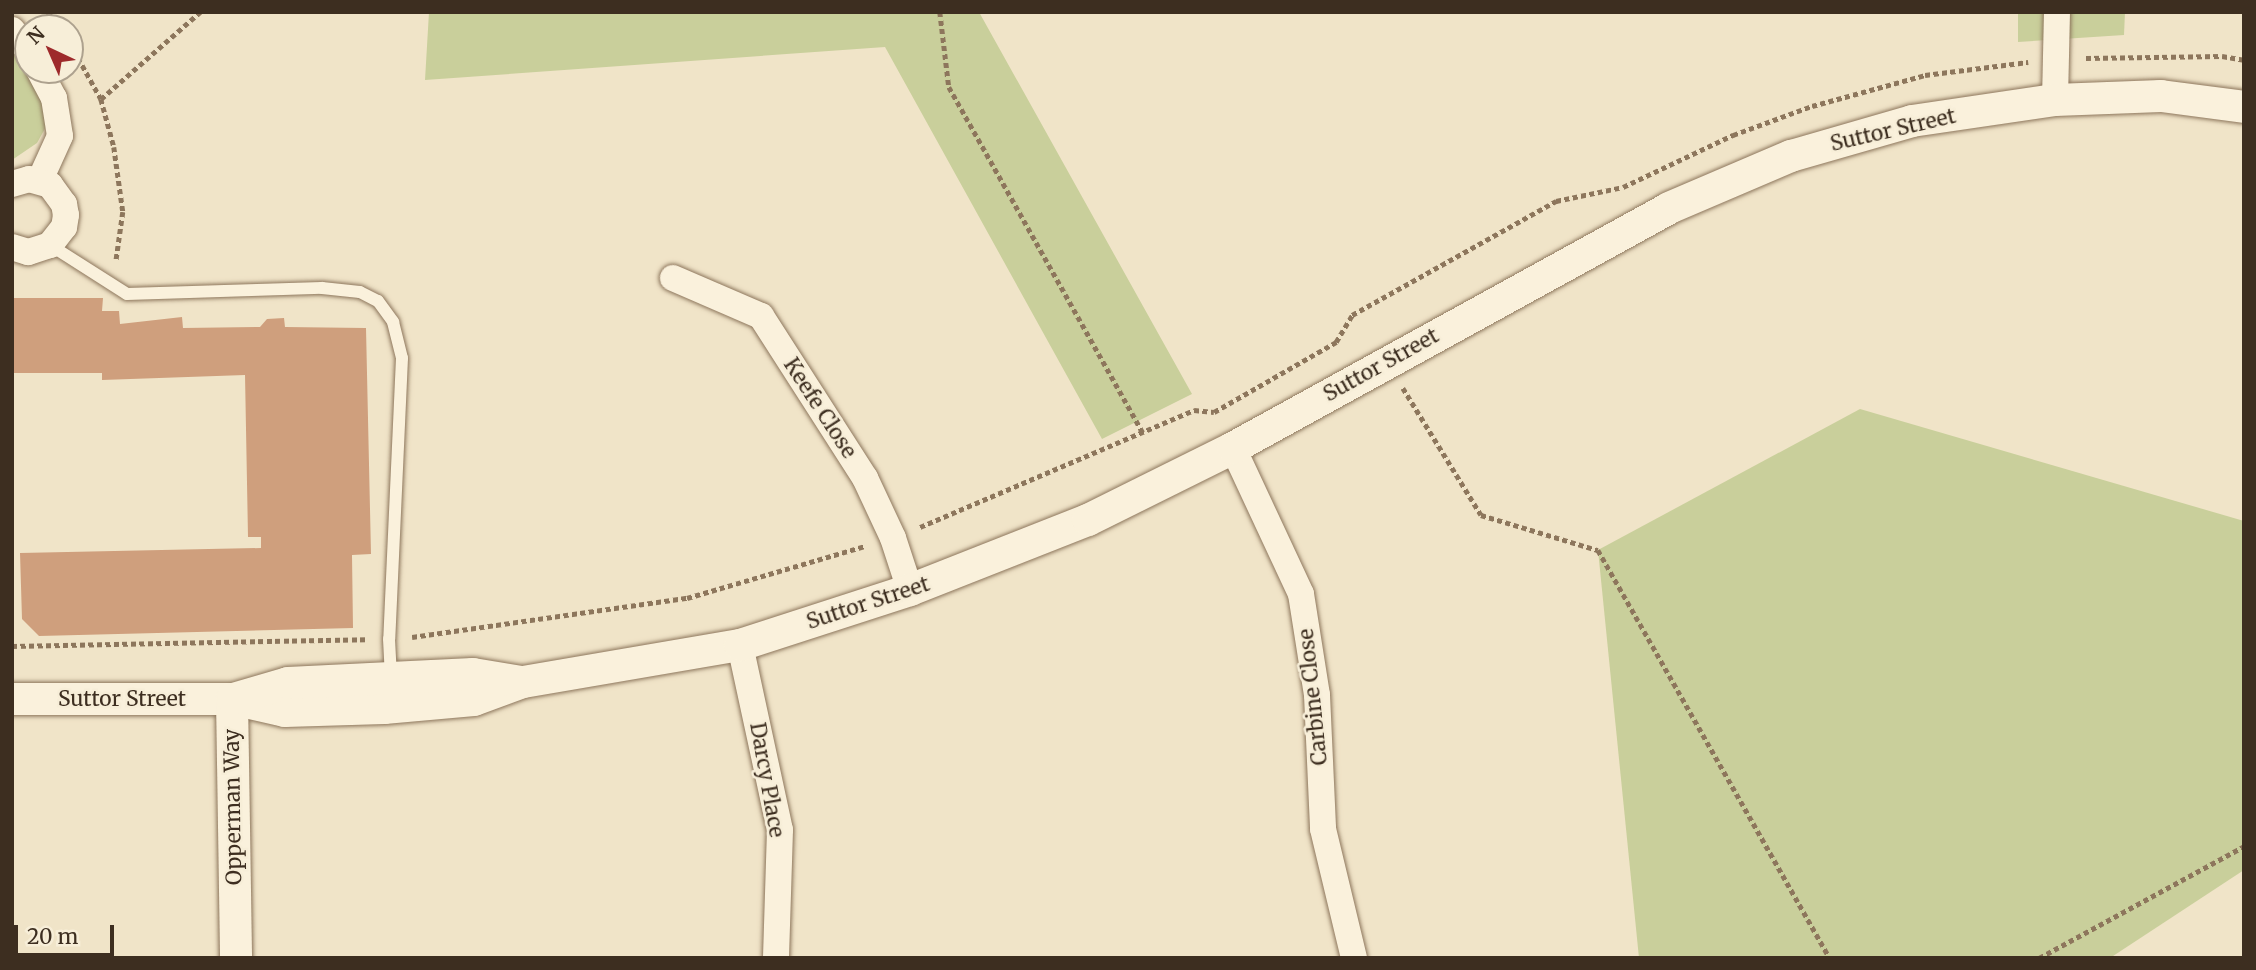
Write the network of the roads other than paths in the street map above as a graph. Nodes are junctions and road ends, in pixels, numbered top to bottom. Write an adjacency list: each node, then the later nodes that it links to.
1 (2057, 12): 3 (street)
2 (46, 84): 5 (street)
3 (2055, 100): 4 (street, Suttor Street); 10 (street, Suttor Street)
4 (2244, 107)
5 (40, 180): 6 (street); 7 (street)
6 (12, 184)
7 (50, 245): 8 (street); 13 (lane)
8 (12, 247)
9 (673, 278): 11 (street, Keefe Close)
10 (1233, 448): 11 (street, Suttor Street); 19 (street, Carbine Close)
11 (910, 590): 12 (street, Suttor Street)
12 (740, 645): 14 (street, Suttor Street); 18 (street, Darcy Place)
13 (391, 680): 14 (street, Suttor Street); 16 (street, Suttor Street)
14 (523, 682): 16 (street, Suttor Street)
15 (12, 699): 16 (street, Suttor Street)
16 (232, 699): 17 (street, Opperman Way)
17 (236, 958)
18 (776, 958)
19 (1354, 958)

